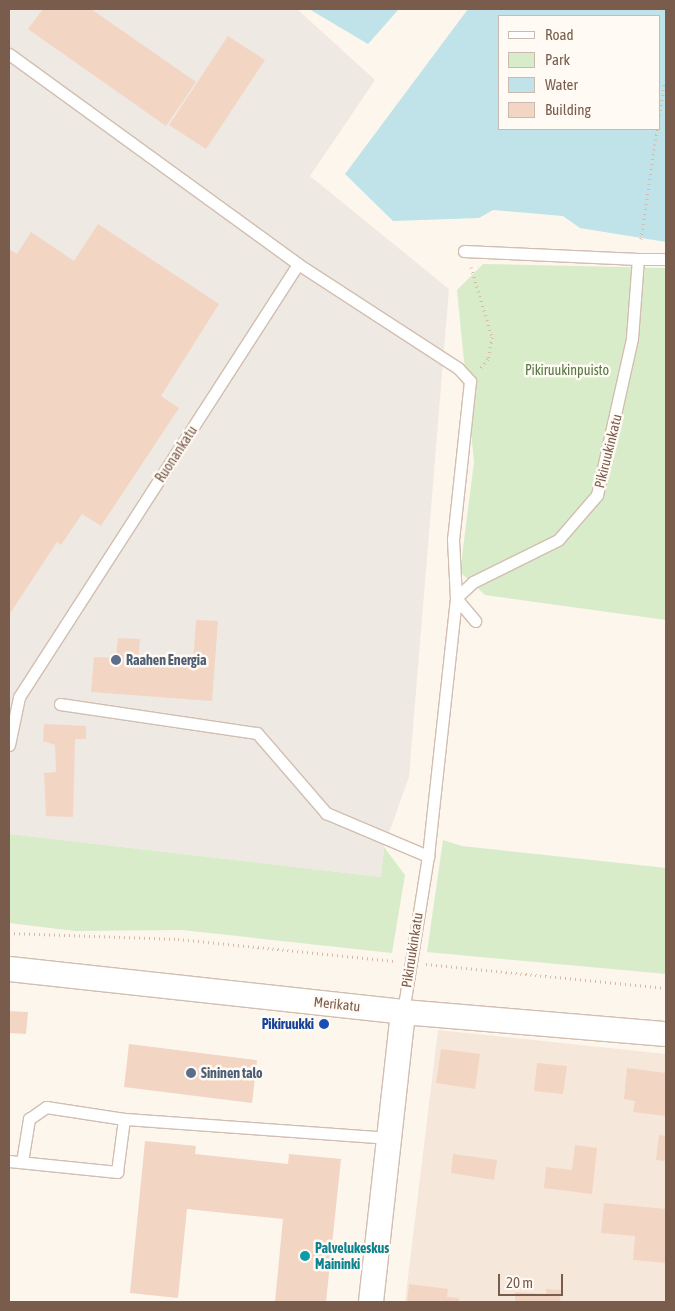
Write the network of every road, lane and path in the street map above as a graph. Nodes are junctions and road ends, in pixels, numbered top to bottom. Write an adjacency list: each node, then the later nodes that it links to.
1 (9, 54): 9 (lane)
2 (664, 84): 3 (path)
3 (660, 113)
4 (658, 130): 5 (path)
5 (641, 239)
6 (464, 251): 7 (lane); 10 (path)
7 (638, 259): 8 (lane); 11 (lane, Pikiruukinkatu)
8 (666, 259)
9 (298, 264): 10 (lane); 14 (lane, Ruonankatu)
10 (470, 381): 11 (lane, Pikiruukinkatu)
11 (456, 598): 12 (lane); 15 (lane, Pikiruukinkatu)
12 (474, 621)
13 (60, 704): 15 (lane)
14 (9, 745)
15 (428, 856): 17 (lane, Pikiruukinkatu)
16 (9, 932): 17 (path)
17 (408, 962): 19 (path); 20 (lane, Pikiruukinkatu)
18 (9, 969): 20 (street, Merikatu)
19 (666, 988)
20 (403, 1012): 21 (street, Merikatu); 23 (street, Pikiruukinkatu)
21 (666, 1034)
22 (124, 1119): 23 (lane); 25 (lane); 25 (lane)
23 (388, 1138): 26 (street, Pikiruukinkatu)
24 (9, 1161): 25 (lane)
25 (22, 1162)
26 (371, 1302)

